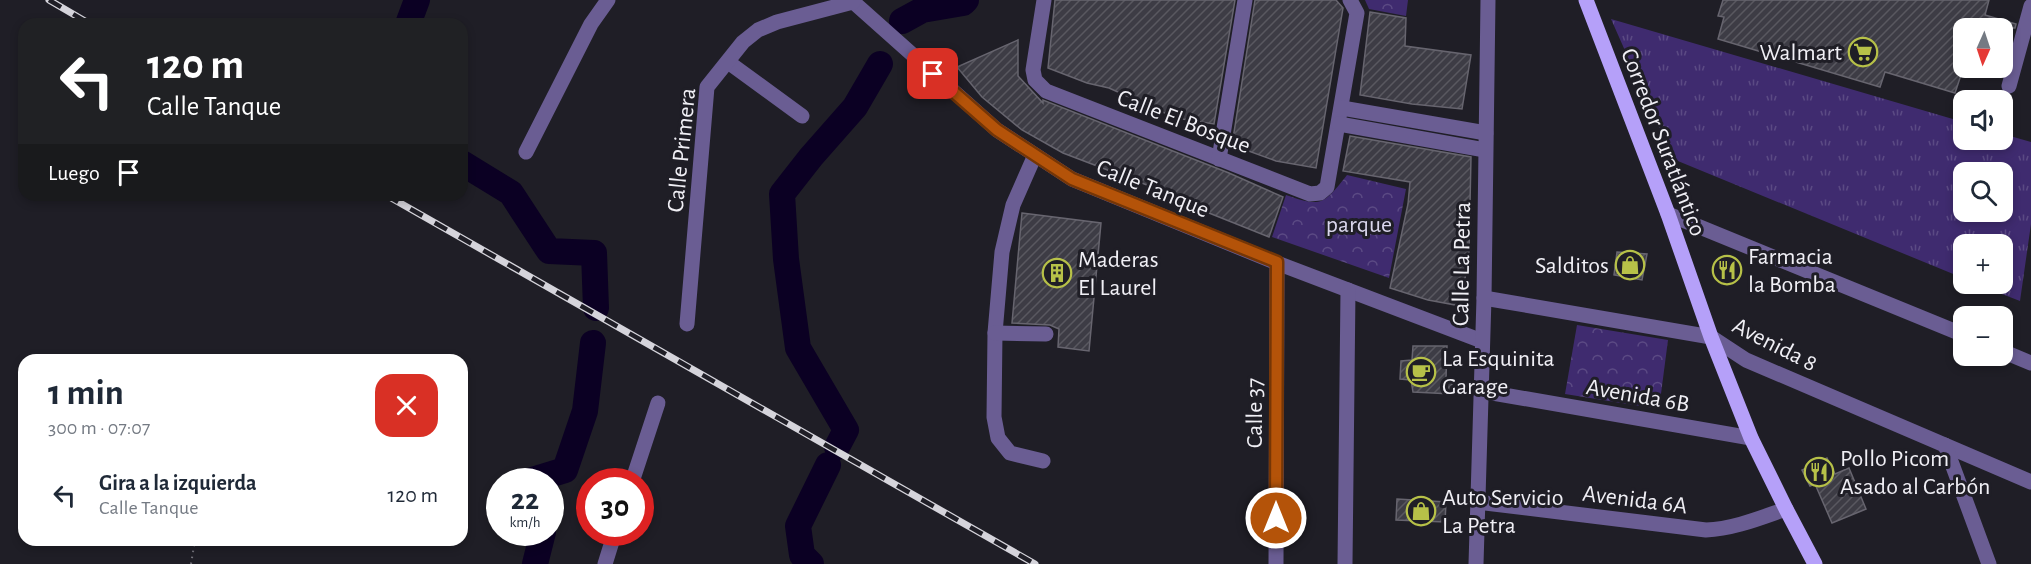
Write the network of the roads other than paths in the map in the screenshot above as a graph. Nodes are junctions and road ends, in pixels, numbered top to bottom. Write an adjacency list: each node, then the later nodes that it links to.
1 (608, 0): 16 (street)
2 (1044, 0): 18 (street, Calle El Bosque)
3 (1245, 0): 18 (street)
4 (1350, 0): 11 (street)
5 (1488, 0): 14 (street, Calle La Petra)
6 (1586, 0): 19 (main road, Corredor Suratlántico)
7 (853, 1): 9 (street, Calle Primera); 17 (street, Calle Tanque)
8 (2031, 6): 10 (street)
9 (728, 62): 12 (street); 23 (street, Calle Primera)
10 (2008, 86)
11 (1342, 108): 13 (street); 14 (street)
12 (802, 116)
13 (1339, 124): 15 (street); 18 (street, Calle El Bosque)
14 (1486, 133): 15 (street, Calle La Petra)
15 (1485, 150): 22 (street, Calle La Petra)
16 (526, 152)
17 (1035, 155): 20 (street, Calle Tanque); 25 (street)
18 (1219, 159)
19 (1668, 214): 24 (street); 27 (main road, Corredor Suratlántico)
20 (1277, 262): 21 (street, Calle Tanque); 42 (street, Calle 37)
21 (1348, 290): 28 (street, Calle Tanque); 43 (street)
22 (1484, 298): 27 (street, Avenida 8); 28 (street, Calle La Petra)
23 (687, 324)
24 (1953, 331)
25 (995, 333): 26 (street); 35 (street)
26 (1046, 334)
27 (1711, 337): 33 (main road, Corredor Suratlántico); 34 (street, Avenida 8)
28 (1482, 341): 31 (street, Calle La Petra)
29 (2013, 356): 30 (street)
30 (2031, 363)
31 (1481, 391): 33 (street, Avenida 6B); 38 (street, Calle La Petra)
32 (658, 403): 36 (street)
33 (1751, 438): 39 (main road, Corredor Suratlántico)
34 (1945, 446): 37 (street, Avenida 8); 46 (street)
35 (1043, 461)
36 (637, 468)
37 (2031, 482)
38 (1477, 502): 39 (street, Avenida 6A); 44 (street, Calle La Petra)
39 (1785, 509): 45 (main road, Corredor Suratlántico)
40 (611, 546): 41 (street)
41 (605, 564)
42 (1276, 564)
43 (1345, 564)
44 (1476, 564)
45 (1815, 564)
46 (1989, 564)

